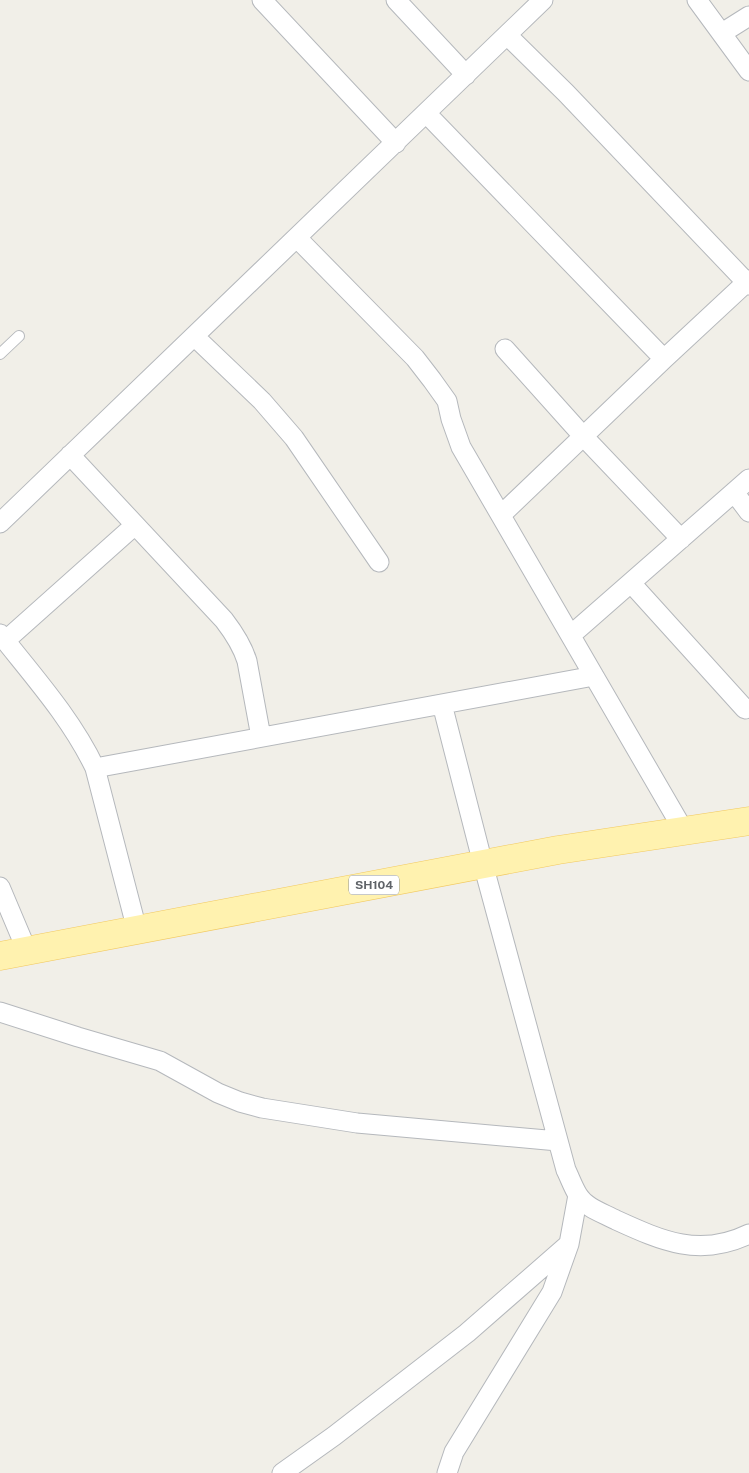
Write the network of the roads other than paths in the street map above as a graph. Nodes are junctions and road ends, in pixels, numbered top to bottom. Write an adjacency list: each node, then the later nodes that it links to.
1 (262, 0): 11 (street)
2 (396, 0): 9 (street)
3 (543, 0): 7 (street)
4 (698, 0): 6 (street)
5 (749, 16): 6 (street)
6 (722, 33): 8 (street)
7 (507, 34): 9 (street); 13 (street)
8 (749, 71)
9 (466, 75): 10 (street)
10 (426, 113): 11 (street); 18 (street)
11 (396, 143): 12 (street)
12 (296, 238): 15 (street); 24 (street)
13 (748, 283): 18 (street)
14 (19, 336): 17 (lane)
15 (194, 336): 20 (street); 28 (street)
16 (505, 348): 19 (street)
17 (0, 354)
18 (664, 359): 19 (street)
19 (583, 436): 24 (street); 27 (street)
20 (70, 455): 25 (street); 26 (street)
21 (749, 479): 22 (street)
22 (734, 492): 23 (street); 27 (street)
23 (749, 512)
24 (501, 515): 30 (street)
25 (0, 523)
26 (135, 525): 31 (street); 35 (street)
27 (681, 539): 29 (street)
28 (379, 562)
29 (631, 582): 30 (street); 34 (street)
30 (571, 636): 32 (street)
31 (2, 637): 36 (street)
32 (594, 676): 33 (street); 38 (street)
33 (442, 704): 35 (street); 39 (street)
34 (745, 709)
35 (261, 737): 36 (street)
36 (95, 768): 41 (street)
37 (749, 822): 38 (main road, SH104)
38 (684, 831): 39 (main road, SH104)
39 (483, 864): 41 (main road, SH104); 45 (street)
40 (0, 887): 42 (street)
41 (137, 930): 42 (main road, SH104)
42 (27, 950): 43 (main road, SH104)
43 (0, 956)
44 (0, 1012): 45 (street)
45 (558, 1141): 46 (street)
46 (578, 1195): 47 (street); 48 (street)
47 (749, 1234)
48 (570, 1244): 49 (street); 50 (street)
49 (282, 1473)
50 (447, 1473)

